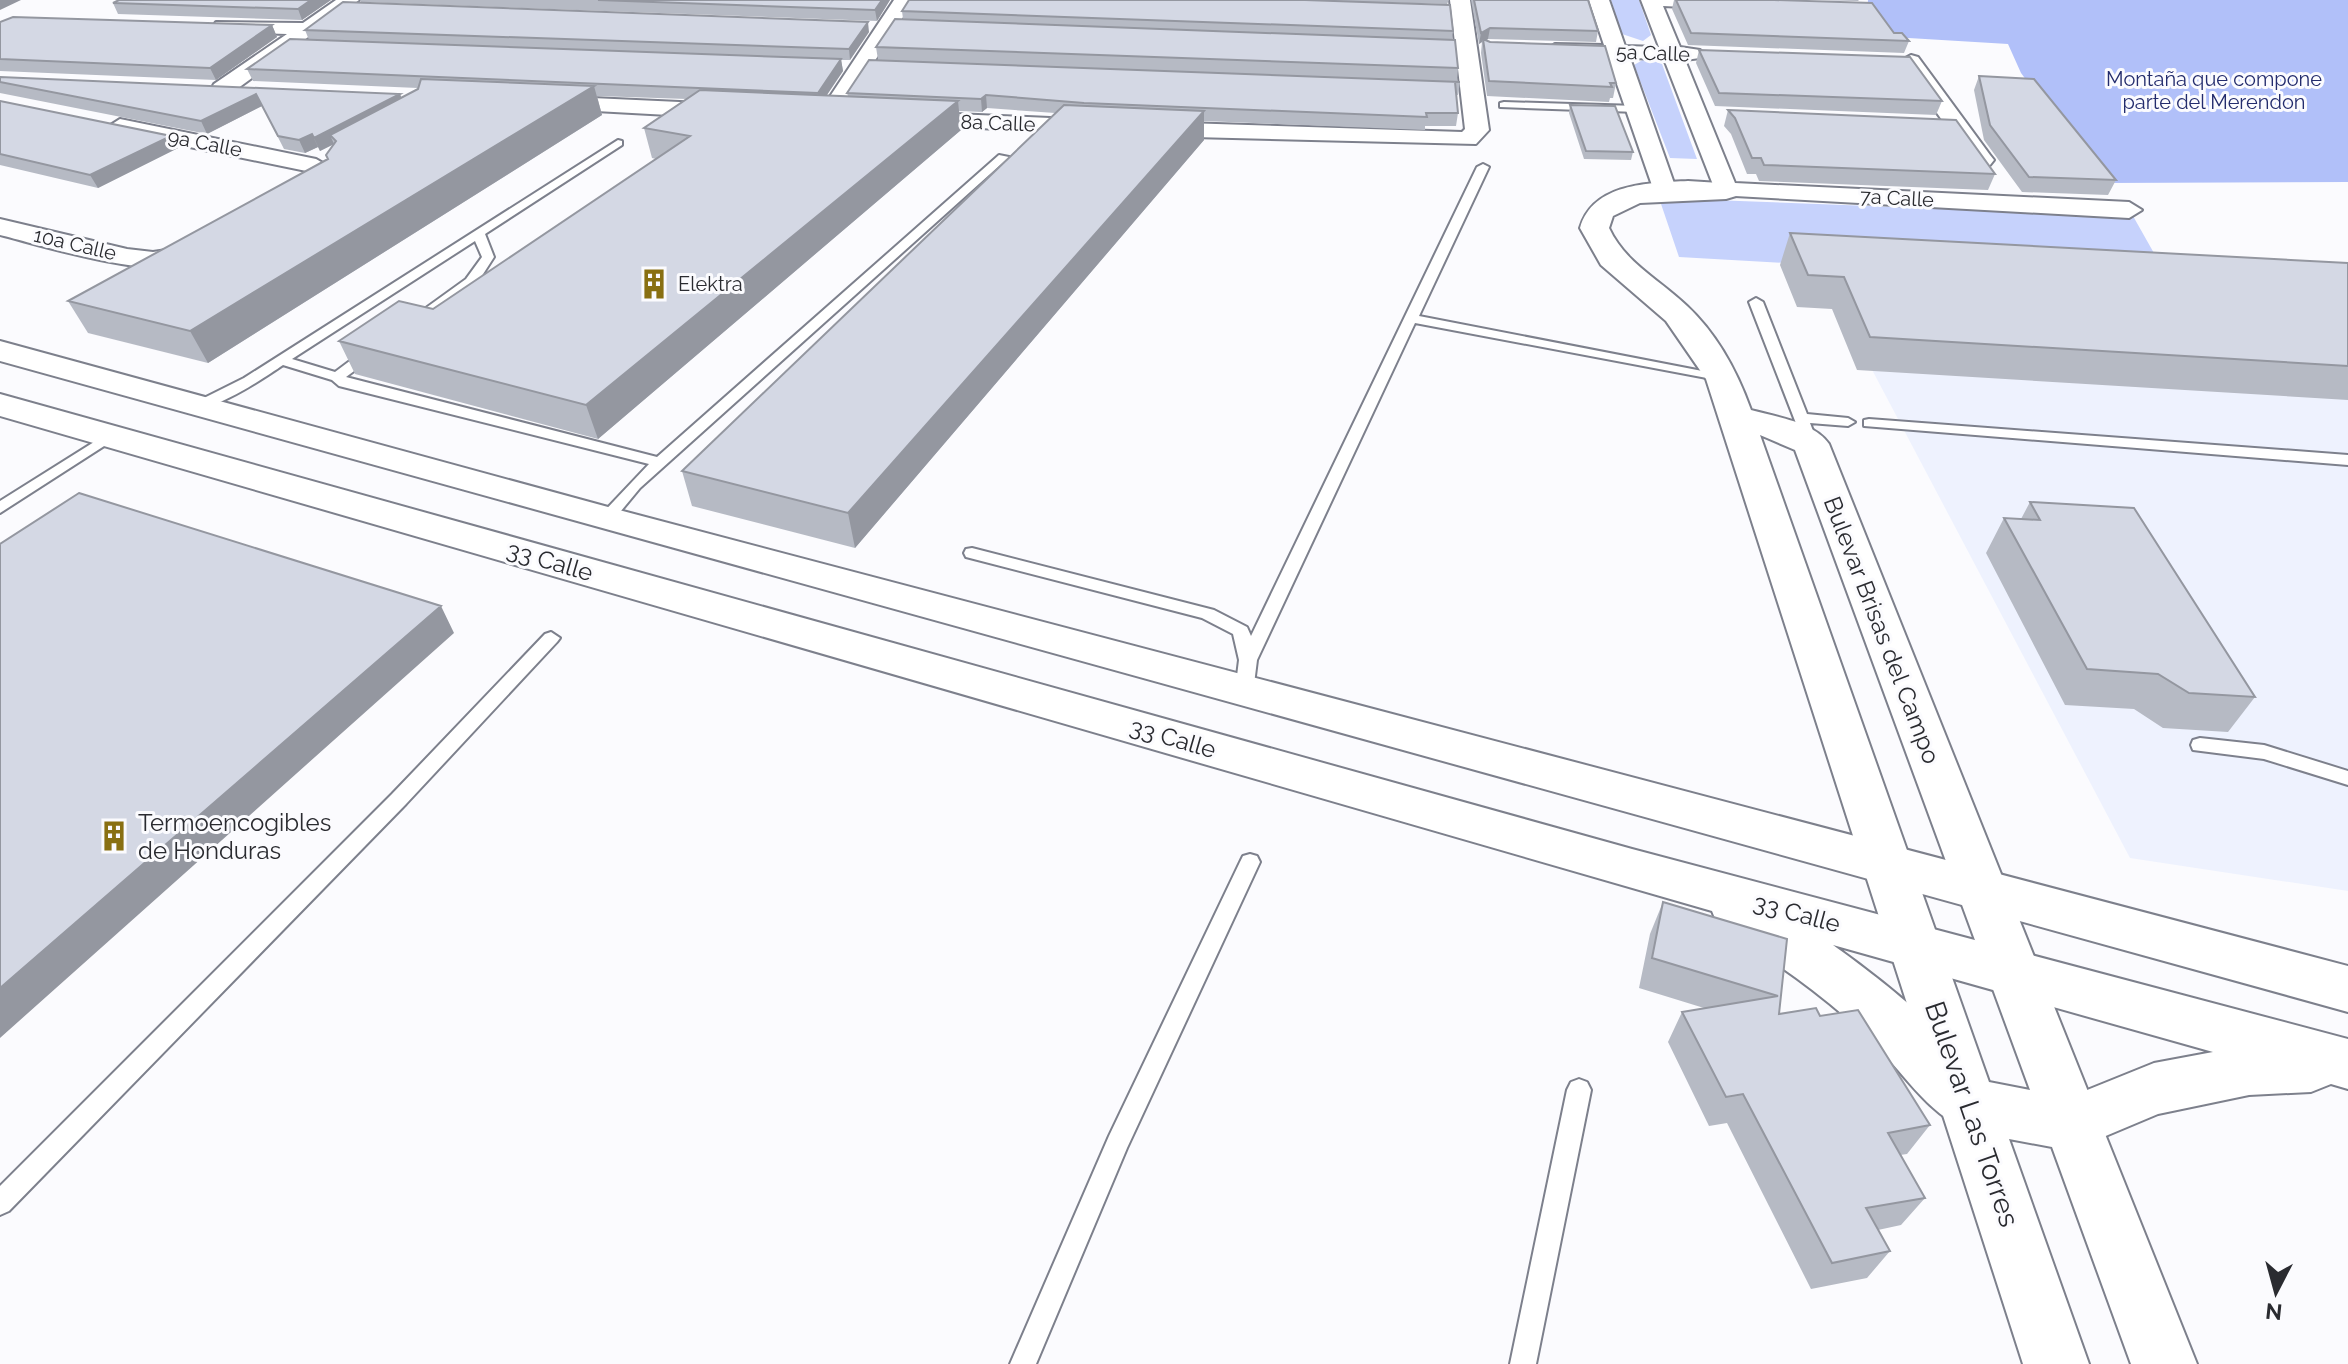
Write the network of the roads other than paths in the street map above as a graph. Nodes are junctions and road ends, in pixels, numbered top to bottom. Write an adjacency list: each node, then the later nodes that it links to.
1 (904, 0): 21 (street)
2 (1599, 0): 10 (street)
3 (1651, 0): 4 (street); 11 (street)
4 (1741, 3)
5 (348, 5): 8 (street)
6 (1456, 6): 22 (street, 8a Calle)
7 (200, 26): 8 (street)
8 (298, 40): 14 (street)
9 (1531, 49): 10 (street, 5a Calle)
10 (1617, 52): 11 (street, 5a Calle); 17 (street)
11 (1672, 54): 12 (street, 5a Calle); 19 (street)
12 (1717, 55)
13 (1883, 60): 25 (street)
14 (254, 90)
15 (525, 102): 18 (street)
16 (1504, 105): 17 (lane)
17 (1637, 109): 30 (street)
18 (748, 112)
19 (1697, 115): 20 (street); 31 (street)
20 (1728, 116)
21 (859, 117)
22 (891, 118)
23 (90, 120): 27 (street, 9a Calle)
24 (1927, 124): 25 (street)
25 (1957, 125): 32 (street)
26 (618, 143): 35 (lane)
27 (342, 152)
28 (1003, 157): 50 (lane)
29 (1483, 167): 38 (lane)
30 (1664, 189): 31 (main road, 7a Calle); 42 (main road)
31 (1726, 190): 32 (street, 7a Calle)
32 (2014, 204): 33 (street, 7a Calle)
33 (2129, 210)
34 (0, 227): 36 (street, 10a Calle)
35 (479, 235): 40 (lane); 41 (lane)
36 (211, 245)
37 (1756, 302): 47 (lane)
38 (1411, 318): 42 (lane); 55 (lane)
39 (0, 351): 44 (main road)
40 (281, 360): 41 (lane); 44 (lane)
41 (337, 377): 50 (lane)
42 (1730, 398): 47 (main road); 59 (main road)
43 (0, 405): 48 (main road, 33 Calle)
44 (197, 405): 52 (main road)
45 (1848, 422): 47 (lane)
46 (1869, 423): 49 (lane)
47 (1807, 431): 61 (main road, Bulevar Brisas del Campo)
48 (110, 436): 51 (lane); 60 (main road, 33 Calle)
49 (2348, 460)
50 (663, 463): 52 (lane)
51 (0, 508)
52 (605, 519): 55 (main road)
53 (972, 553): 55 (lane)
54 (551, 638): 69 (lane)
55 (1246, 676): 59 (main road)
56 (2200, 745): 57 (lane)
57 (2348, 778)
58 (1250, 862): 70 (lane)
59 (1887, 864): 61 (main road); 62 (main road, Bulevar Las Torres)
60 (1632, 869): 62 (main road, 33 Calle); 67 (main road)
61 (1982, 890): 63 (main road); 64 (main road)
62 (1915, 946): 63 (main road, 33 Calle); 67 (main road, Bulevar Las Torres)
63 (2011, 972): 65 (main road, 33 Calle); 68 (main road)
64 (2348, 989)
65 (2348, 1065): 68 (main road)
66 (1579, 1090): 71 (lane)
67 (1968, 1104): 68 (main road); 72 (main road, Bulevar Las Torres)
68 (2070, 1124): 73 (main road)
69 (0, 1203)
70 (1023, 1364)
71 (1523, 1364)
72 (2056, 1364)
73 (2164, 1364)

